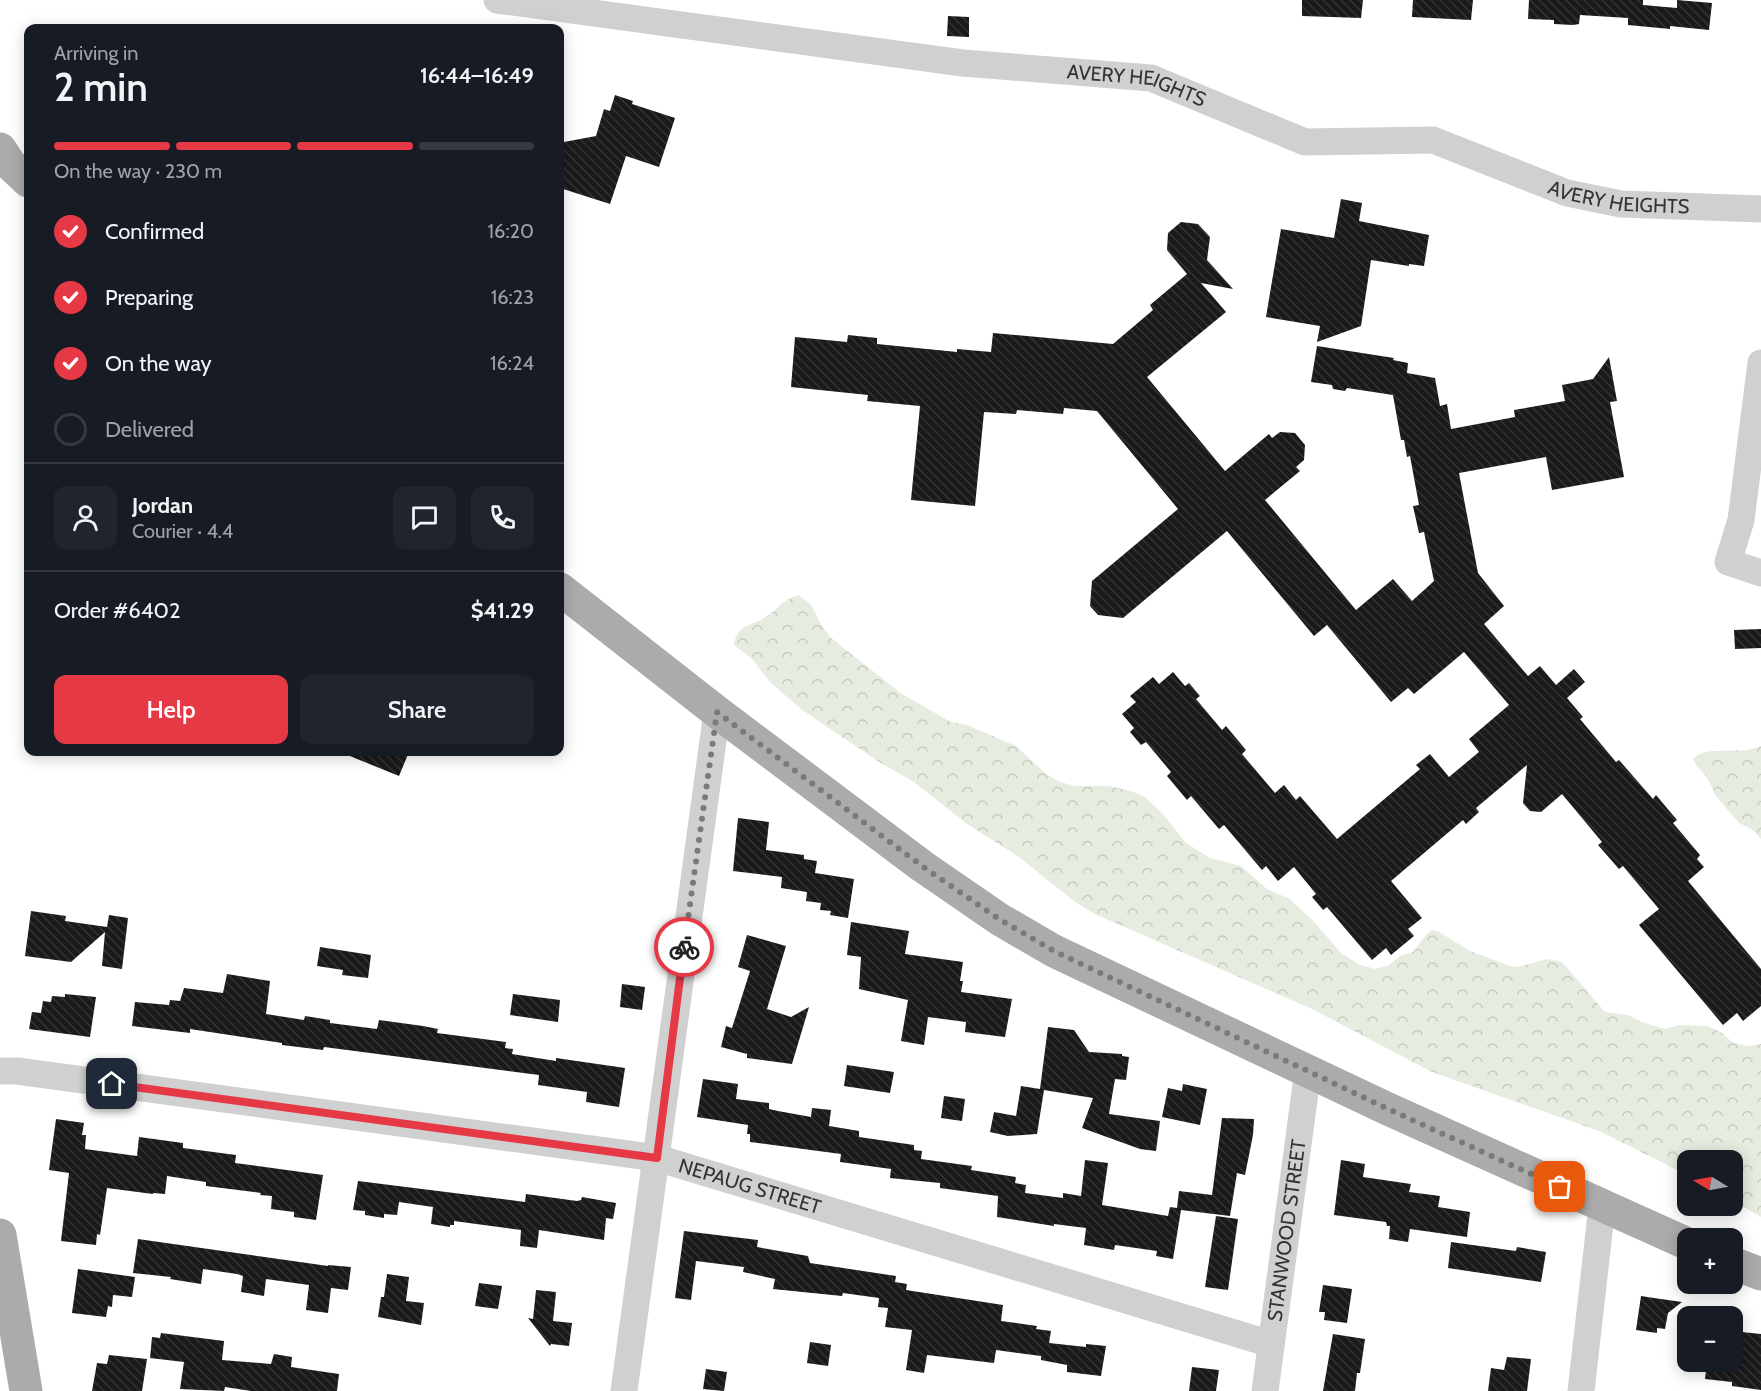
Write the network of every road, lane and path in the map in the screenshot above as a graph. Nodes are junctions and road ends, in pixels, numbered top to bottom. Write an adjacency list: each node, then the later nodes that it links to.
1 (497, 0): 4 (street, AVERY HEIGHTS)
2 (0, 150): 3 (main road)
3 (24, 177)
4 (1761, 209)
5 (1761, 363): 6 (street)
6 (1761, 573)
7 (564, 592): 8 (main road)
8 (717, 712): 9 (main road); 11 (street)
9 (1308, 1070): 12 (main road); 18 (street, STANWOOD STREET)
10 (0, 1071): 11 (street, NEPAUG STREET)
11 (657, 1158): 18 (street, NEPAUG STREET); 20 (street)
12 (1602, 1206): 14 (main road); 22 (street)
13 (0, 1234): 17 (main road)
14 (1677, 1239)
15 (1743, 1267): 16 (main road)
16 (1761, 1274)
17 (5, 1297): 19 (main road)
18 (1271, 1344): 21 (street, STANWOOD STREET)
19 (26, 1391)
20 (624, 1391)
21 (1265, 1391)
22 (1581, 1391)

